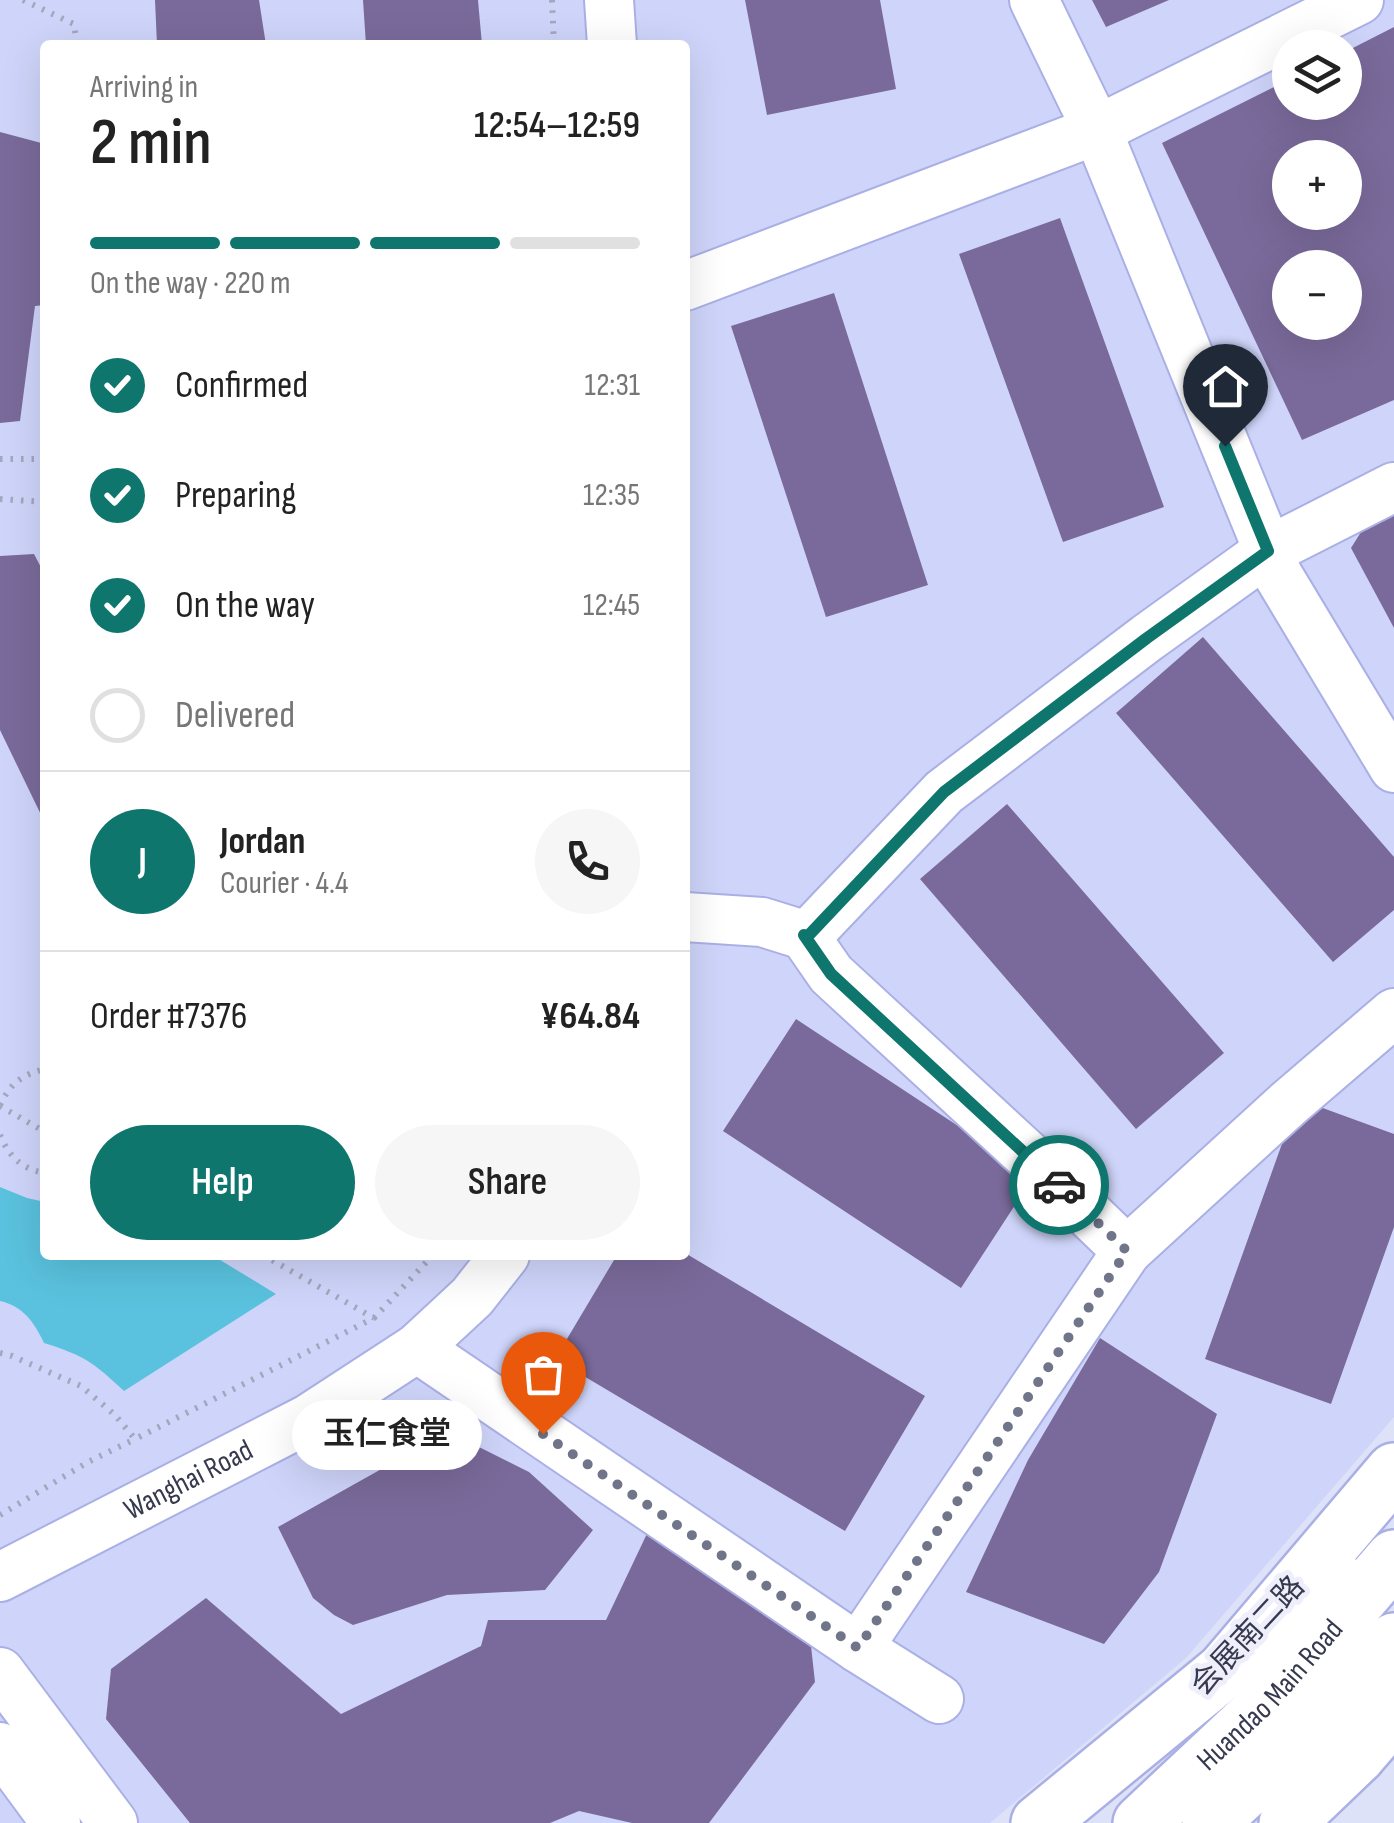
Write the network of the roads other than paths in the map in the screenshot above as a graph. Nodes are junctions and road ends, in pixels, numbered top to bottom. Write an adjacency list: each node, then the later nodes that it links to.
1 (609, 0): 4 (street)
2 (1034, 0): 5 (street)
3 (1358, 0): 5 (street)
4 (612, 40)
5 (1097, 130): 6 (street); 8 (street)
6 (690, 284)
7 (1394, 487): 8 (street)
8 (1268, 551): 9 (street); 11 (street)
9 (1394, 768)
10 (690, 917): 11 (street)
11 (804, 935): 13 (street)
12 (1394, 1013): 13 (street)
13 (1127, 1251): 21 (street)
14 (501, 1260): 15 (street, Wanghai Road)
15 (417, 1348): 19 (street, Wanghai Road); 21 (street)
16 (1394, 1471): 22 (main road, 会展南二路)
17 (1394, 1548): 22 (main road)
18 (1394, 1558): 32 (main road, Huandao Main Road)
19 (0, 1577)
20 (1394, 1641): 33 (main road, Huandao Main Road)
21 (858, 1648): 25 (street)
22 (1224, 1671): 31 (main road, 会展南二路)
23 (0, 1672): 30 (street)
24 (1394, 1690): 28 (main road)
25 (938, 1699)
26 (1394, 1713): 28 (main road)
27 (0, 1747): 29 (street)
28 (1376, 1753): 34 (main road); 35 (street)
29 (56, 1823)
30 (112, 1823)
31 (1038, 1823)
32 (1141, 1823)
33 (1210, 1823)
34 (1287, 1823)
35 (1326, 1823)

